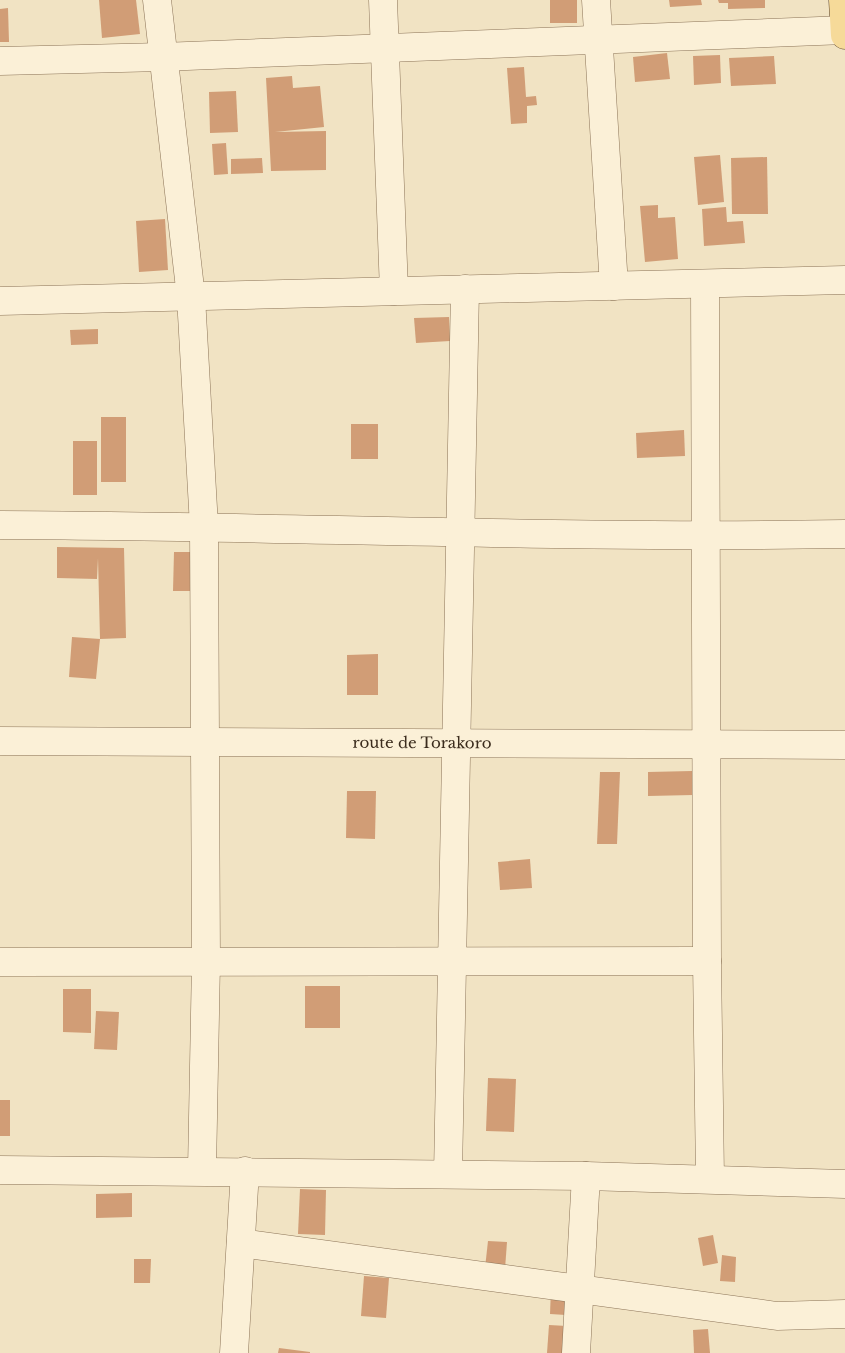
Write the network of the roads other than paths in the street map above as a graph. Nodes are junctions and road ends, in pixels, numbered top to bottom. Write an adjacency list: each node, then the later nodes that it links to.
1 (158, 0): 9 (street)
2 (383, 0): 8 (street)
3 (596, 0): 7 (street)
4 (843, 0): 5 (main road)
5 (845, 30): 6 (main road); 7 (street)
6 (845, 35)
7 (600, 40): 8 (street); 13 (street)
8 (385, 47): 9 (street); 15 (street)
9 (162, 57): 10 (street); 16 (street)
10 (0, 61)
11 (845, 280): 12 (street)
12 (705, 284): 13 (street); 22 (street)
13 (614, 286): 14 (street)
14 (465, 289): 15 (street); 20 (street)
15 (394, 291): 16 (street)
16 (191, 297): 17 (street); 19 (street)
17 (0, 301)
18 (0, 525): 19 (street)
19 (204, 526): 20 (street); 24 (street)
20 (460, 531): 22 (street); 25 (street)
21 (845, 534): 22 (street)
22 (707, 536): 26 (street)
23 (0, 741): 24 (street, route de Torakoro)
24 (204, 741): 25 (street, route de Torakoro); 30 (street)
25 (456, 742): 26 (street, route de Torakoro); 31 (street)
26 (708, 744): 27 (street, route de Torakoro); 28 (street)
27 (845, 745)
28 (707, 961): 31 (street); 37 (street)
29 (0, 962): 30 (street)
30 (206, 962): 31 (street); 33 (street)
31 (452, 962): 35 (street)
32 (0, 1170): 33 (street)
33 (202, 1170): 34 (street)
34 (245, 1171): 35 (street); 39 (street)
35 (448, 1174): 36 (street)
36 (586, 1176): 37 (street); 40 (street)
37 (710, 1178): 38 (street)
38 (845, 1184)
39 (241, 1244): 40 (street); 42 (street)
40 (580, 1290): 41 (street); 43 (street)
41 (845, 1314)
42 (234, 1353)
43 (576, 1353)

